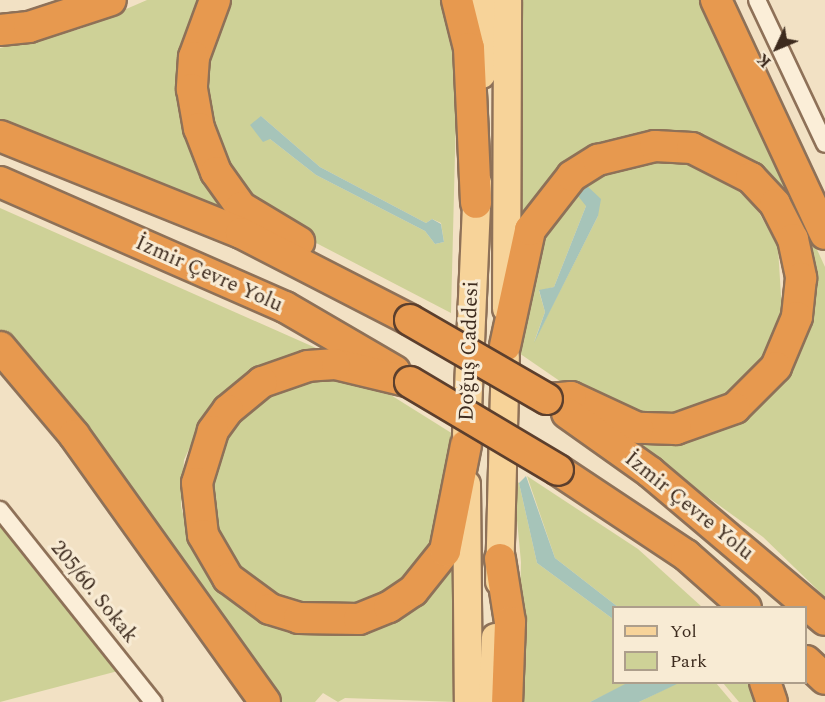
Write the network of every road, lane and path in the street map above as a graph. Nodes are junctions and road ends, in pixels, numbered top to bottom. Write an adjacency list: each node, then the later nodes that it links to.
1 (111, 0): 8 (highway)
2 (215, 0): 14 (highway)
3 (457, 0): 12 (highway)
4 (482, 0): 12 (main road, Doğuş Caddesi)
5 (507, 0): 15 (main road, Doğuş Caddesi)
6 (716, 0): 13 (highway)
7 (757, 0): 10 (street)
8 (0, 30)
9 (0, 136): 14 (highway)
10 (825, 144)
11 (0, 183): 17 (highway, İzmir Çevre Yolu)
12 (476, 203): 19 (main road, Doğuş Caddesi)
13 (825, 234)
14 (410, 320): 18 (highway, İzmir Çevre Yolu, bridge)
15 (506, 346): 18 (highway); 22 (main road, Doğuş Caddesi)
16 (0, 347): 30 (highway)
17 (410, 382): 19 (highway); 20 (highway, bridge)
18 (547, 399): 25 (highway, İzmir Çevre Yolu)
19 (466, 446): 31 (main road, Doğuş Caddesi)
20 (558, 470): 23 (highway); 24 (highway, İzmir Çevre Yolu)
21 (0, 510): 29 (street, 205/60. Sokak)
22 (500, 559): 32 (main road, Doğuş Caddesi); 33 (highway)
23 (713, 606)
24 (744, 606)
25 (825, 620)
26 (807, 662): 27 (highway)
27 (825, 679)
28 (766, 684): 34 (highway)
29 (153, 702)
30 (265, 702)
31 (468, 702)
32 (492, 702)
33 (507, 702)
34 (772, 702)

